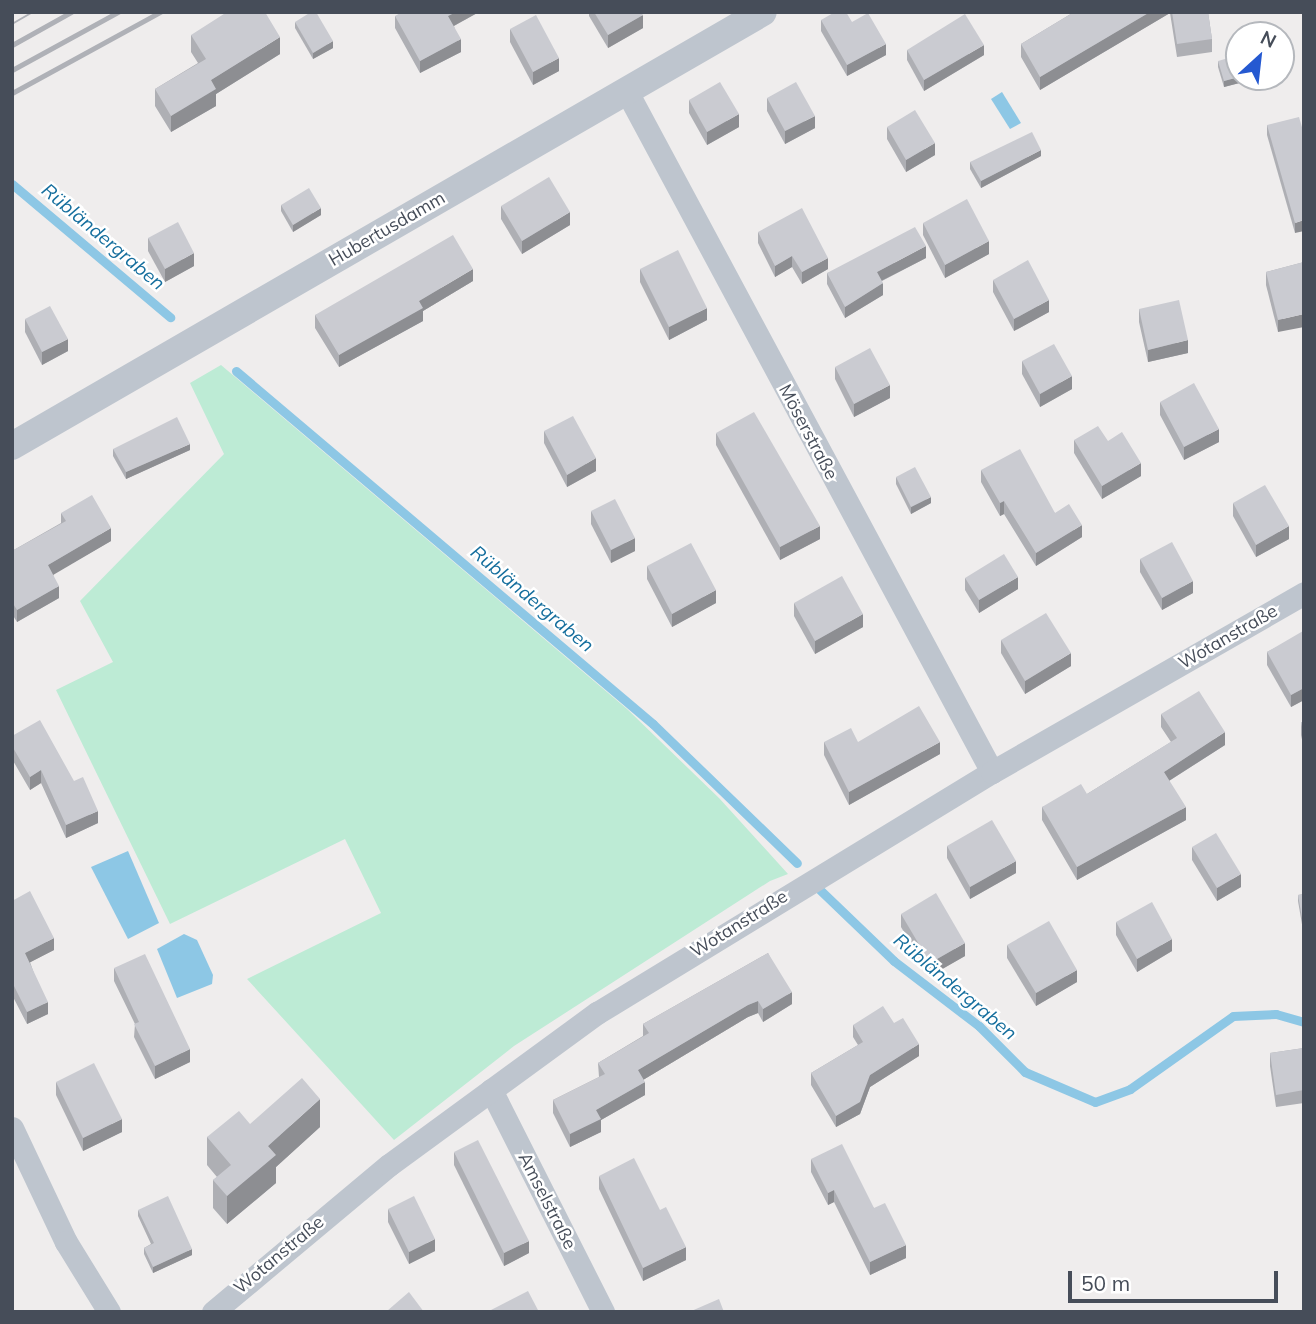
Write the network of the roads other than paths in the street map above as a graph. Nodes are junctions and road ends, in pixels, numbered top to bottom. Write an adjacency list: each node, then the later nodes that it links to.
1 (763, 12): 2 (street, Hubertusdamm)
2 (626, 90): 3 (street, Hubertusdamm); 5 (street, Möserstraße)
3 (12, 446)
4 (1304, 593): 5 (street, Wotanstraße)
5 (992, 772): 6 (street, Wotanstraße)
6 (491, 1090): 9 (street, Wotanstraße); 10 (street, Amselstraße)
7 (12, 1128): 8 (street)
8 (109, 1312)
9 (213, 1312)
10 (603, 1312)

